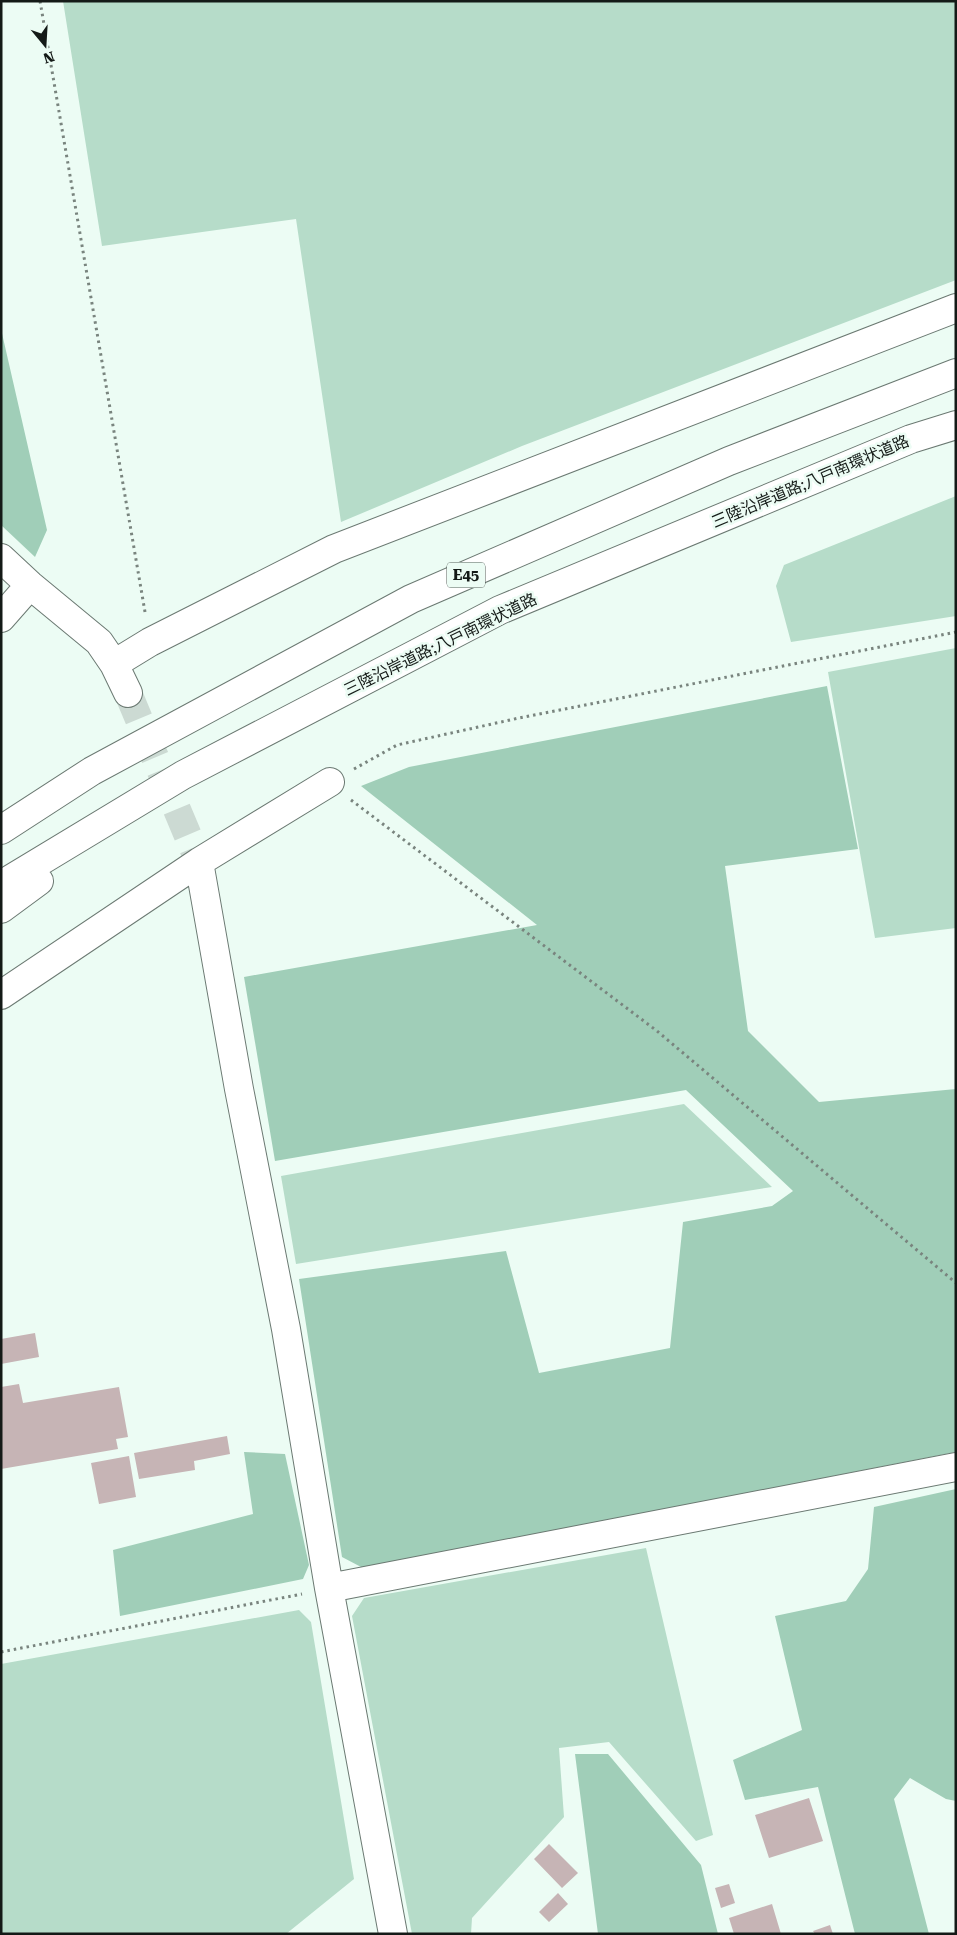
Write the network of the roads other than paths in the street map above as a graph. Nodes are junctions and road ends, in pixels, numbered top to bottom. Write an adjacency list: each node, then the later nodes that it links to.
1 (956, 308): 7 (main road)
2 (956, 372): 11 (main road, E45)
3 (956, 425): 9 (main road, 三陸沿岸道路;八戸南環状道路)
4 (1, 558): 5 (main road)
5 (30, 585): 6 (main road); 7 (main road)
6 (1, 618)
7 (114, 664): 8 (main road)
8 (128, 693)
9 (183, 775): 13 (main road, 三陸沿岸道路;八戸南環状道路); 14 (main road)
10 (330, 782): 12 (main road)
11 (1, 830)
12 (199, 862): 15 (main road); 17 (main road)
13 (1, 885)
14 (1, 908)
15 (1, 995)
16 (956, 1467): 17 (main road)
17 (329, 1588): 18 (main road)
18 (393, 1934)

